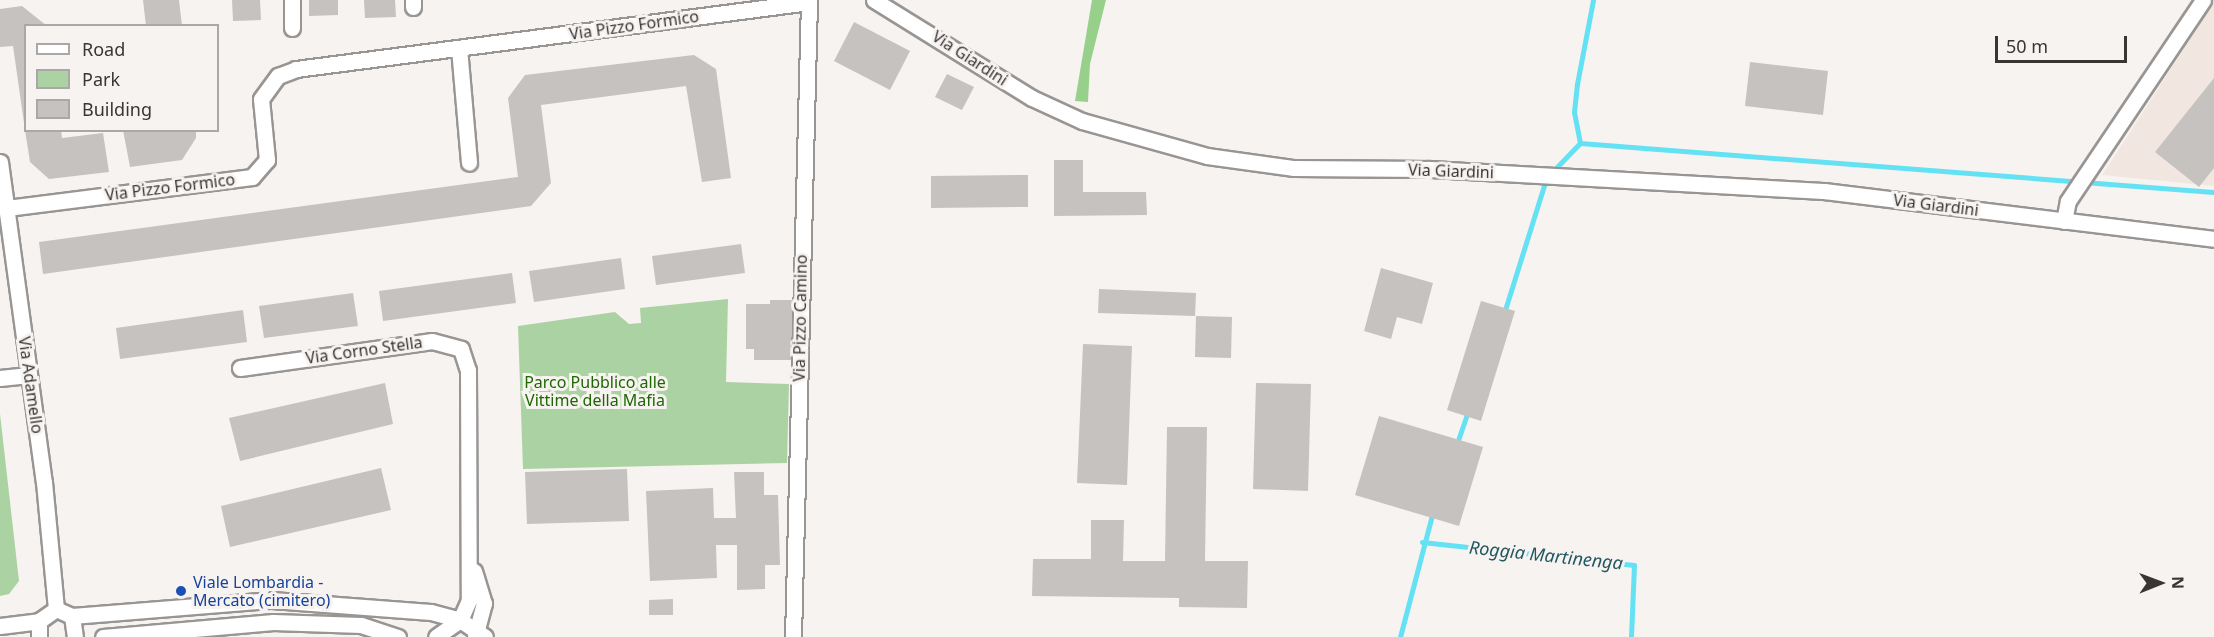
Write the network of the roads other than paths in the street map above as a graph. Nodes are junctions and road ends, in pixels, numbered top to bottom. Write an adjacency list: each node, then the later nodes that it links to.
1 (292, 0): 5 (street)
2 (874, 0): 10 (street, Via Giardini)
3 (2202, 0): 10 (street)
4 (809, 1): 6 (street, Via Pizzo Formico); 28 (street, Via Pizzo Camino)
5 (292, 28)
6 (459, 48): 8 (street); 9 (street, Via Pizzo Formico)
7 (0, 162): 9 (street, Via Adamello)
8 (469, 163)
9 (7, 208): 13 (street, Via Adamello)
10 (2064, 221): 11 (street, Via Giardini)
11 (2214, 239)
12 (240, 368): 15 (street, Via Corno Stella)
13 (29, 375): 14 (street); 16 (street, Via Adamello)
14 (0, 378)
15 (469, 554): 18 (street, Via Corno Stella); 21 (street, Via Corno Stella)
16 (56, 609): 17 (street); 19 (street)
17 (72, 616): 18 (street); 24 (street)
18 (460, 620): 21 (street); 27 (street)
19 (39, 621): 20 (street); 23 (street)
20 (0, 626)
21 (479, 635)
22 (120, 636): 25 (street); 26 (street)
23 (39, 637)
24 (75, 637)
25 (103, 637)
26 (398, 637)
27 (436, 637)
28 (793, 637)

